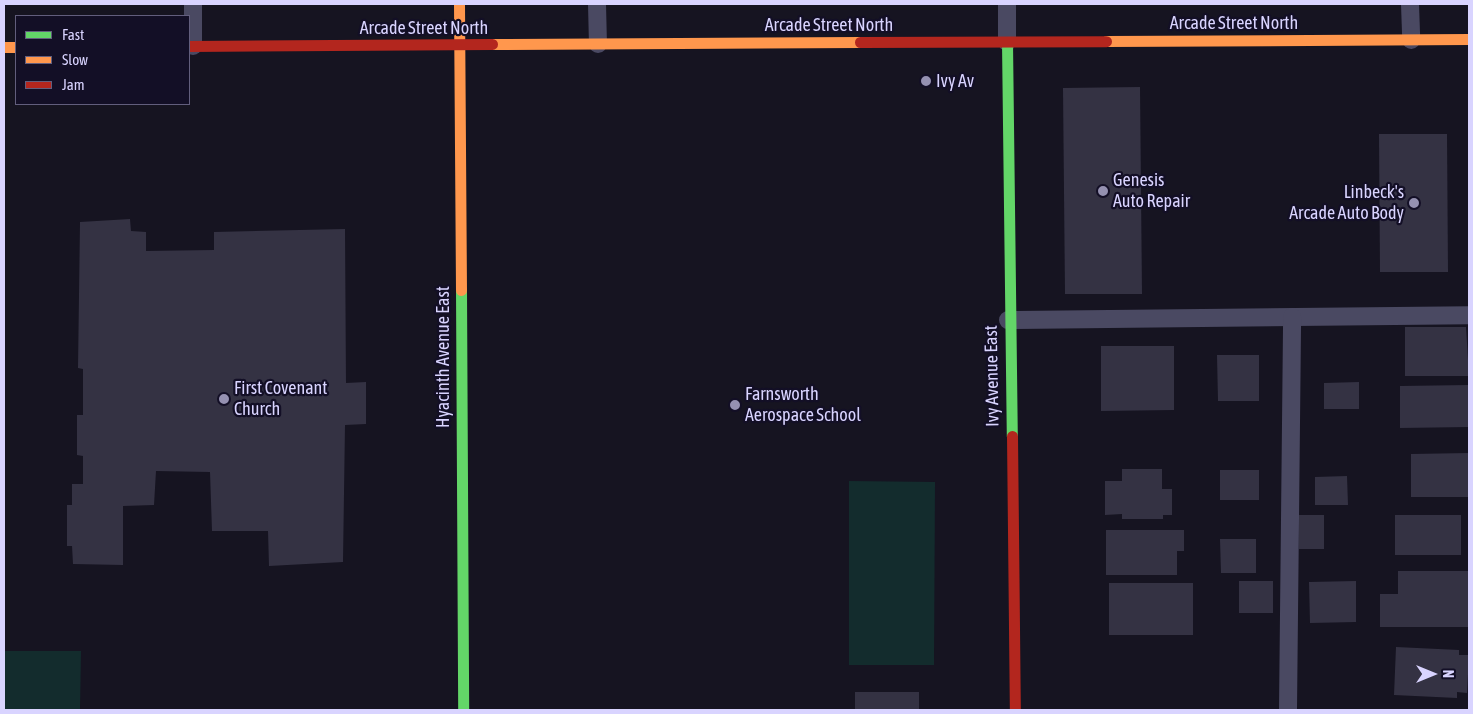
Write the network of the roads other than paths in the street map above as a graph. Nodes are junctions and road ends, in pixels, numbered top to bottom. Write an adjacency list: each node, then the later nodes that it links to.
1 (194, 4): 11 (lane)
2 (459, 4): 10 (street, Hyacinth Avenue East)
3 (597, 4): 9 (lane)
4 (1007, 4): 8 (lane)
5 (1410, 4): 7 (lane)
6 (1469, 39): 7 (street, Arcade Street North)
7 (1411, 40): 8 (street, Arcade Street North)
8 (1007, 42): 9 (street, Arcade Street North); 14 (street, Ivy Avenue East)
9 (598, 44): 10 (street, Arcade Street North)
10 (459, 45): 11 (street, Arcade Street North); 15 (street, Hyacinth Avenue East)
11 (191, 46)
12 (1469, 315): 13 (lane)
13 (1292, 317): 14 (lane); 17 (lane)
14 (1008, 320): 16 (street, Ivy Avenue East)
15 (463, 710)
16 (1015, 710)
17 (1288, 710)

